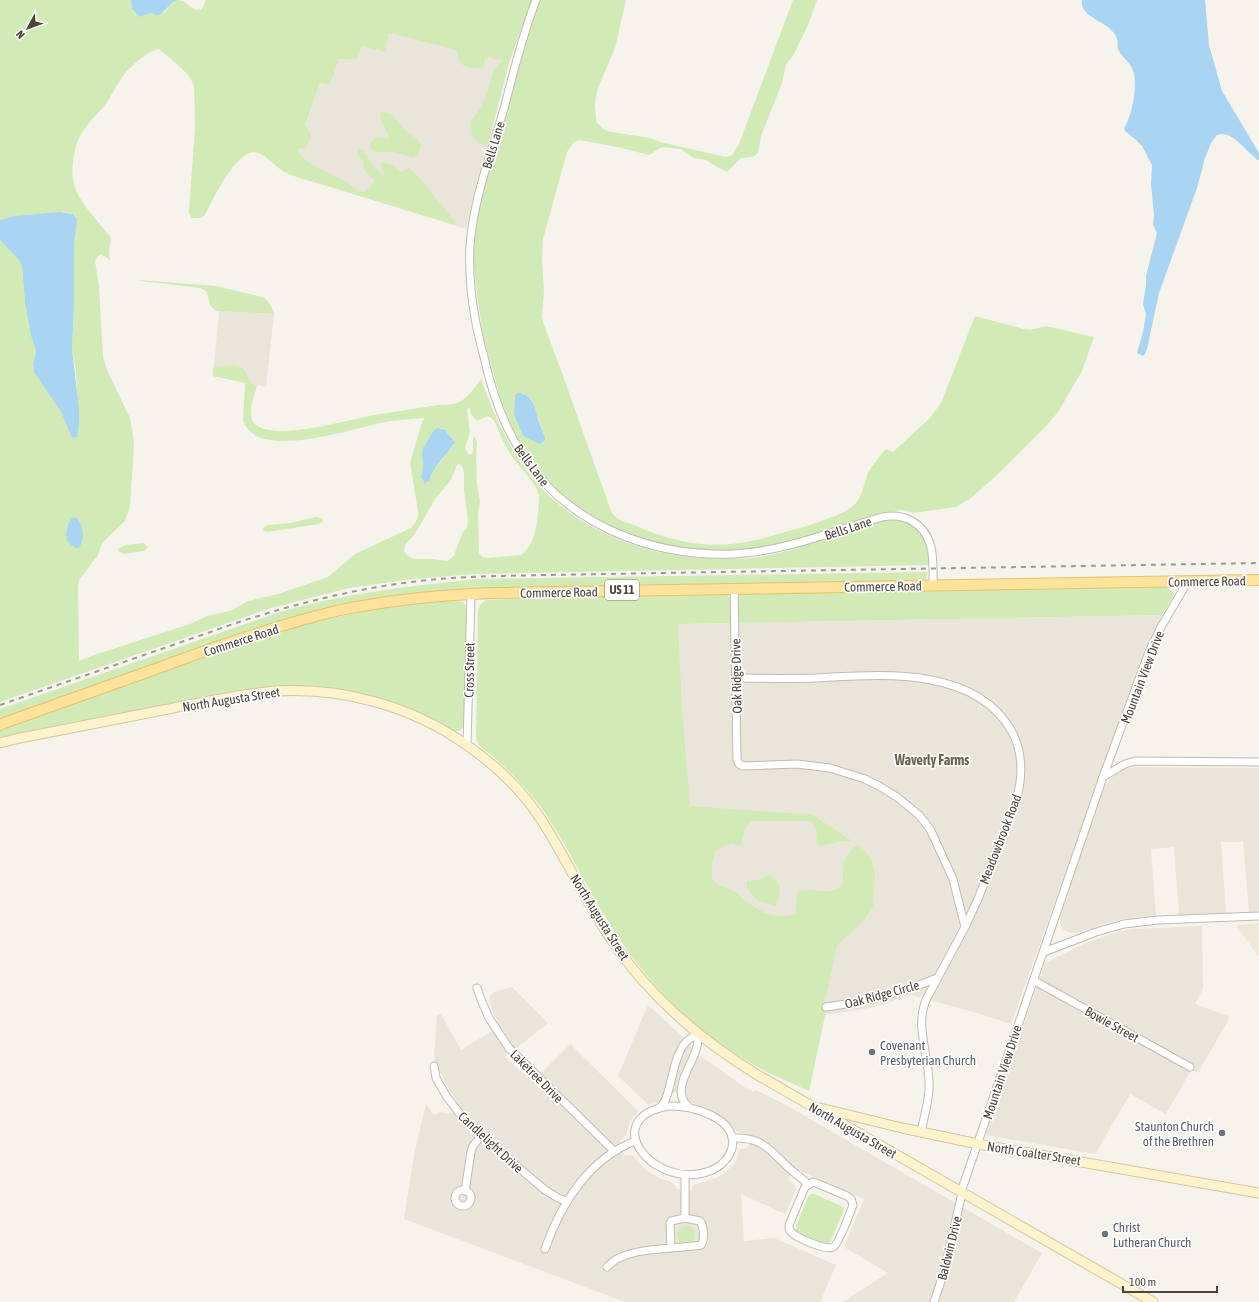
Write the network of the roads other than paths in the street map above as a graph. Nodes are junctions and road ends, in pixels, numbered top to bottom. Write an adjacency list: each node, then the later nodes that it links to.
1 (536, 0): 4 (street, Bells Lane)
2 (1259, 580): 3 (main road, Commerce Road / US 11)
3 (1188, 581): 4 (main road, Commerce Road / US 11); 14 (street, Mountain View Drive)
4 (933, 585): 5 (main road, Commerce Road / US 11)
5 (734, 588): 6 (main road, Commerce Road / US 11); 7 (street, Oak Ridge Drive)
6 (470, 594): 8 (main road, Commerce Road / US 11); 12 (street, Cross Street)
7 (736, 678): 16 (street, Oak Ridge Drive); 16 (street, Meadowbrook Road)
8 (1, 724)
9 (20, 738): 10 (main road, North Augusta Street); 11 (main road, North Augusta Street); 12 (main road, North Augusta Street)
10 (0, 739)
11 (0, 743)
12 (467, 745): 22 (main road, North Augusta Street)
13 (1259, 762): 14 (street)
14 (1103, 777): 17 (street, Mountain View Drive)
15 (1259, 916): 17 (street)
16 (965, 928): 18 (street, Meadowbrook Road)
17 (1044, 952): 19 (street, Mountain View Drive)
18 (937, 978): 21 (street, Oak Ridge Circle); 28 (street, Meadowbrook Road)
19 (1033, 980): 24 (street, Bowie Street); 32 (street, Mountain View Drive)
20 (477, 988): 33 (street, Laketree Drive)
21 (826, 1007)
22 (698, 1034): 25 (main road, North Augusta Street); 26 (street); 27 (street)
23 (434, 1066): 29 (street, Candlelight Drive)
24 (1190, 1067)
25 (810, 1106): 28 (main road, North Coalter Street); 37 (main road, North Augusta Street)
26 (689, 1107): 27 (street); 30 (street)
27 (659, 1108): 31 (street)
28 (921, 1132): 32 (main road, North Coalter Street)
29 (481, 1136): 36 (street); 39 (street, Candlelight Drive)
30 (732, 1138): 34 (street); 35 (street)
31 (635, 1141): 33 (street); 34 (street)
32 (978, 1144): 37 (street, Mountain View Drive); 38 (main road, North Coalter Street)
33 (614, 1151): 39 (street)
34 (685, 1176): 40 (street)
35 (808, 1184): 35 (street)
36 (465, 1191)
37 (962, 1192): 44 (street, Baldwin Drive); 45 (main road, North Augusta Street)
38 (1259, 1193)
39 (566, 1201): 42 (street)
40 (685, 1218): 41 (street); 41 (street)
41 (671, 1248): 43 (street)
42 (546, 1249)
43 (606, 1267)
44 (934, 1302)
45 (1153, 1302)

